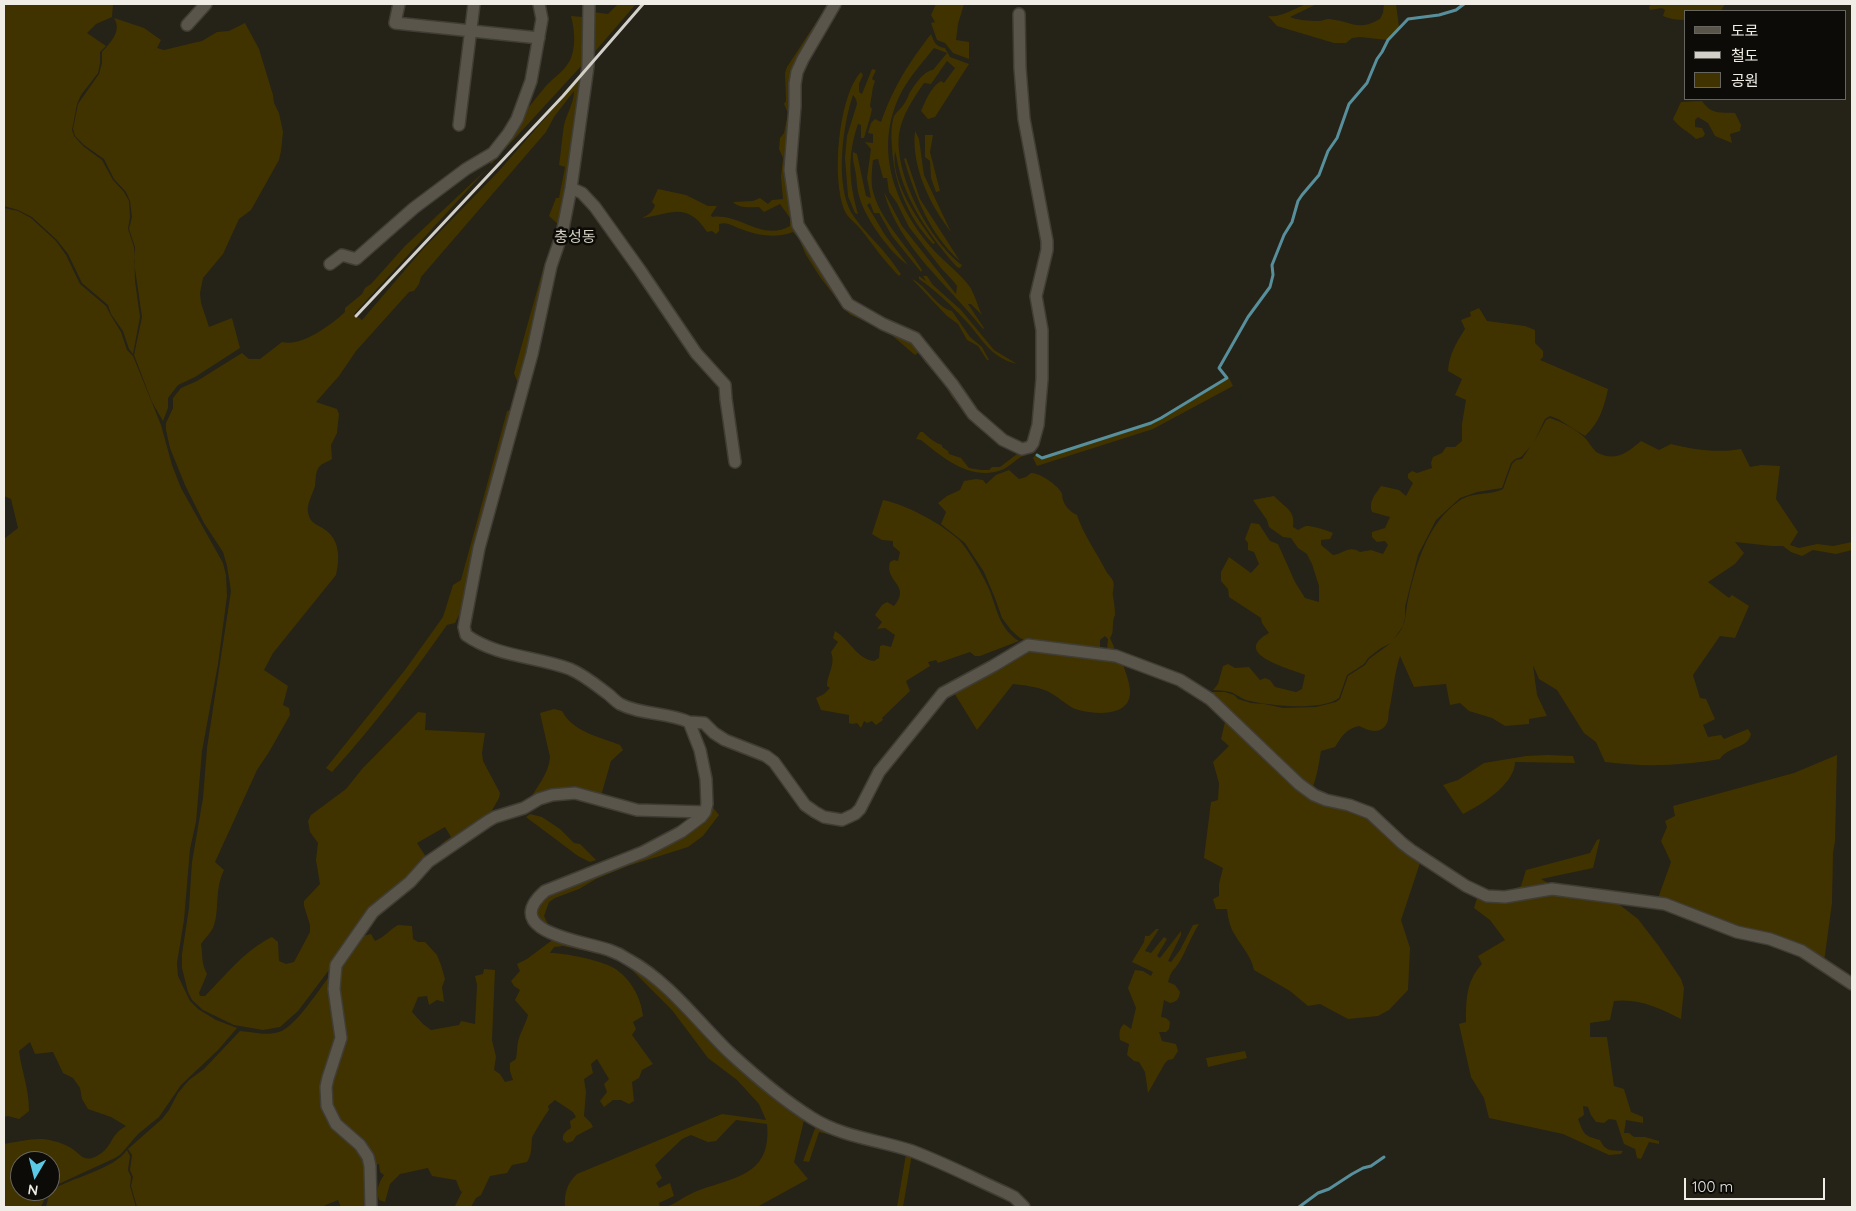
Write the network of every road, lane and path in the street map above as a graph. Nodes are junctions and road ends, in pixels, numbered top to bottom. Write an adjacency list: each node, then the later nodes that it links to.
1 (206, 4): 8 (street)
2 (399, 4): 9 (street)
3 (474, 4): 9 (street)
4 (539, 4): 10 (street)
5 (589, 4): 12 (street)
6 (835, 4): 7 (street)
7 (1019, 14)
8 (187, 25)
9 (471, 30): 10 (street); 11 (street)
10 (539, 38): 13 (street)
11 (459, 125)
12 (571, 188): 14 (street); 15 (street)
13 (330, 264)
14 (735, 462)
15 (689, 722): 16 (street); 17 (street)
16 (705, 812): 18 (street); 19 (street)
17 (1852, 984)
18 (371, 1207)
19 (1024, 1207)

